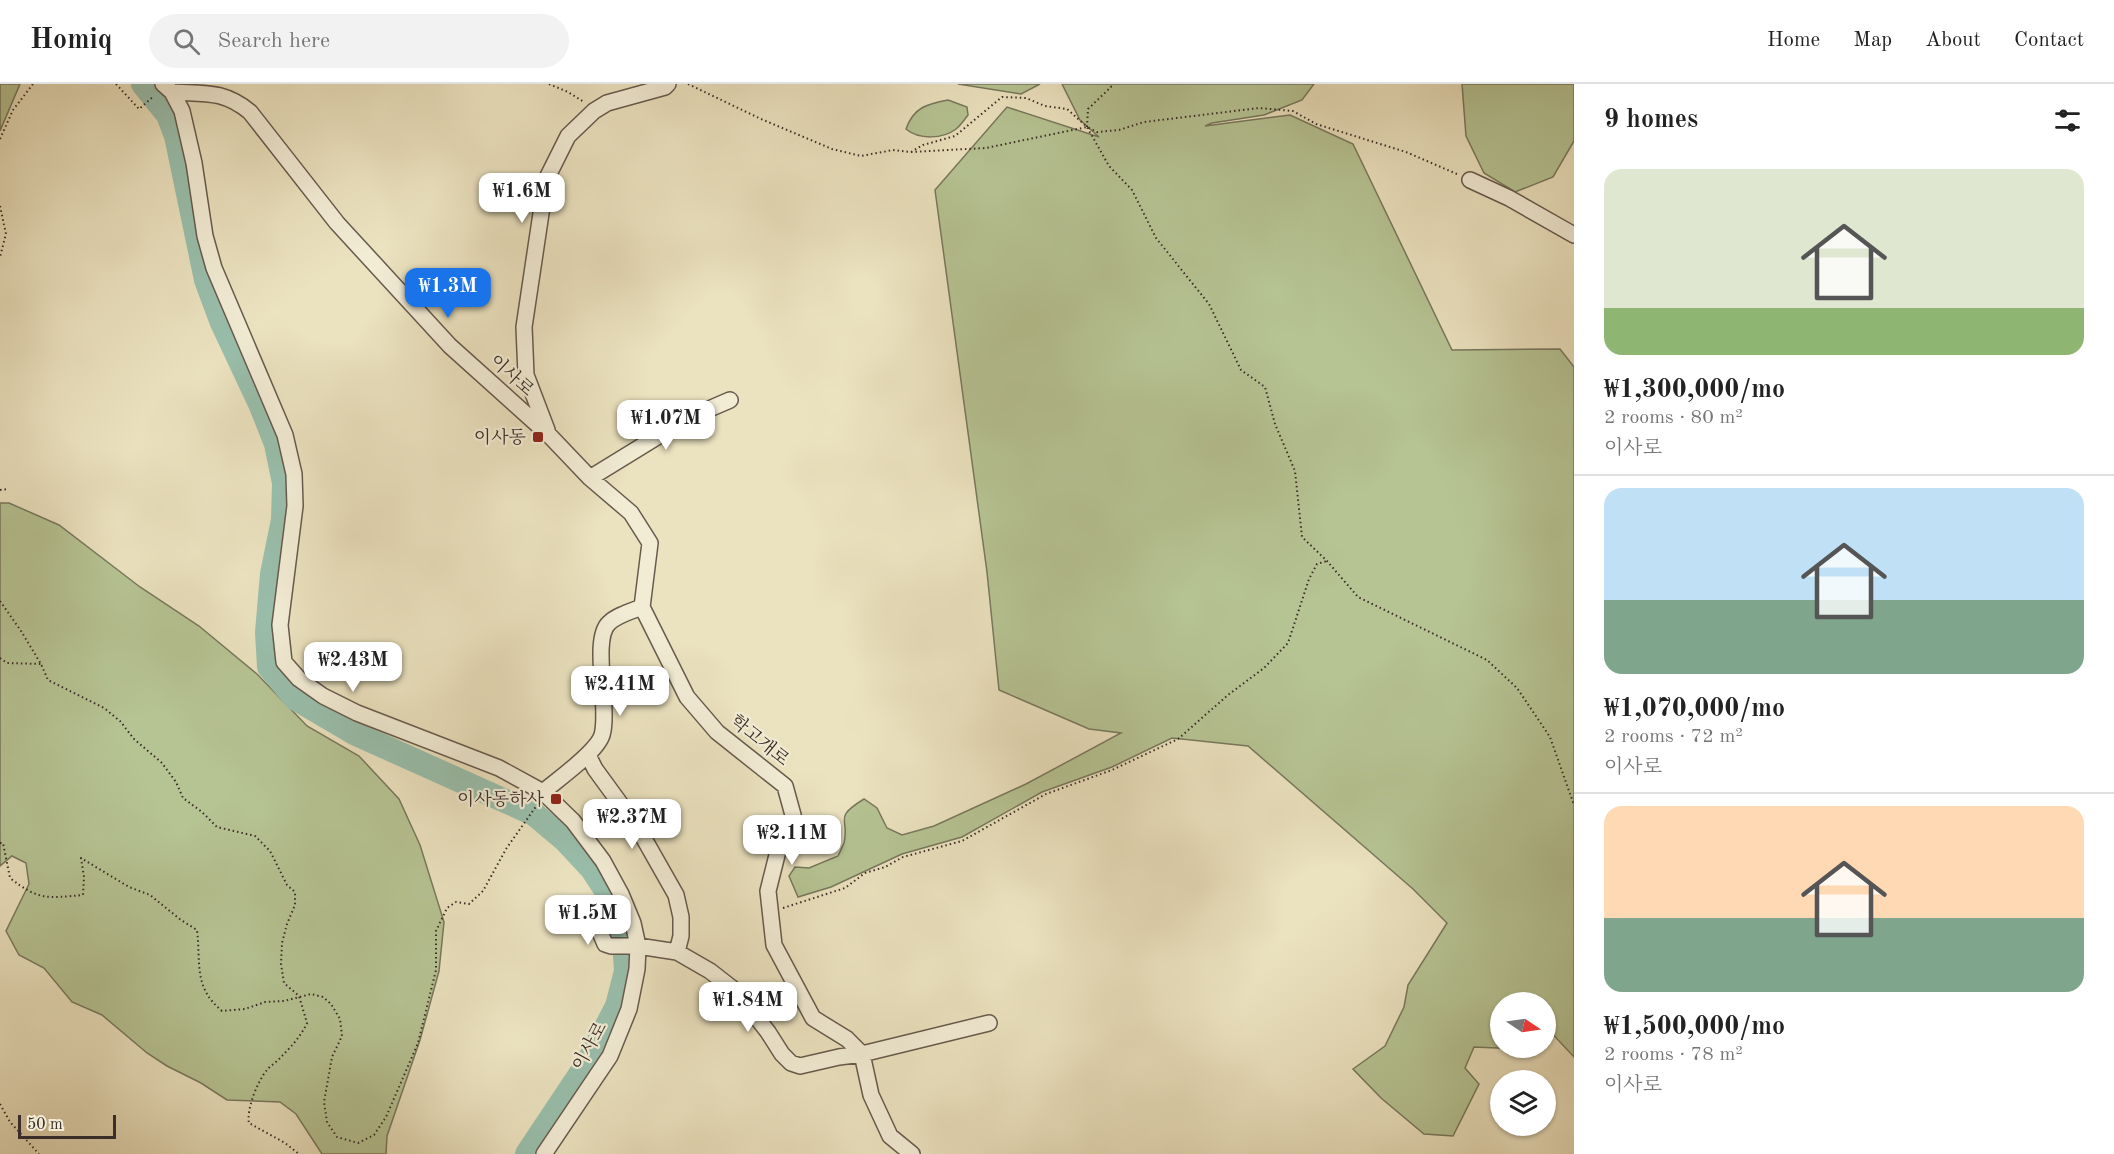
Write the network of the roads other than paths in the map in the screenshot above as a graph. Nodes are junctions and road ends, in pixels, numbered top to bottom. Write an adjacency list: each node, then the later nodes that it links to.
1 (668, 84): 6 (street)
2 (165, 89): 6 (street, 이사로); 10 (street, 이사로)
3 (1470, 180): 4 (street)
4 (1574, 235)
5 (730, 400): 7 (street)
6 (549, 435): 7 (street, 이사로)
7 (590, 478): 8 (street, 이사로)
8 (642, 607): 9 (street); 15 (street, 학고개로)
9 (588, 755): 10 (street); 13 (street)
10 (540, 798): 12 (street, 이사로)
11 (594, 918): 12 (street)
12 (636, 946): 13 (street); 16 (street, 이사로)
13 (677, 952): 15 (street)
14 (989, 1023): 15 (street)
15 (862, 1054): 17 (street)
16 (544, 1154)
17 (912, 1154)

